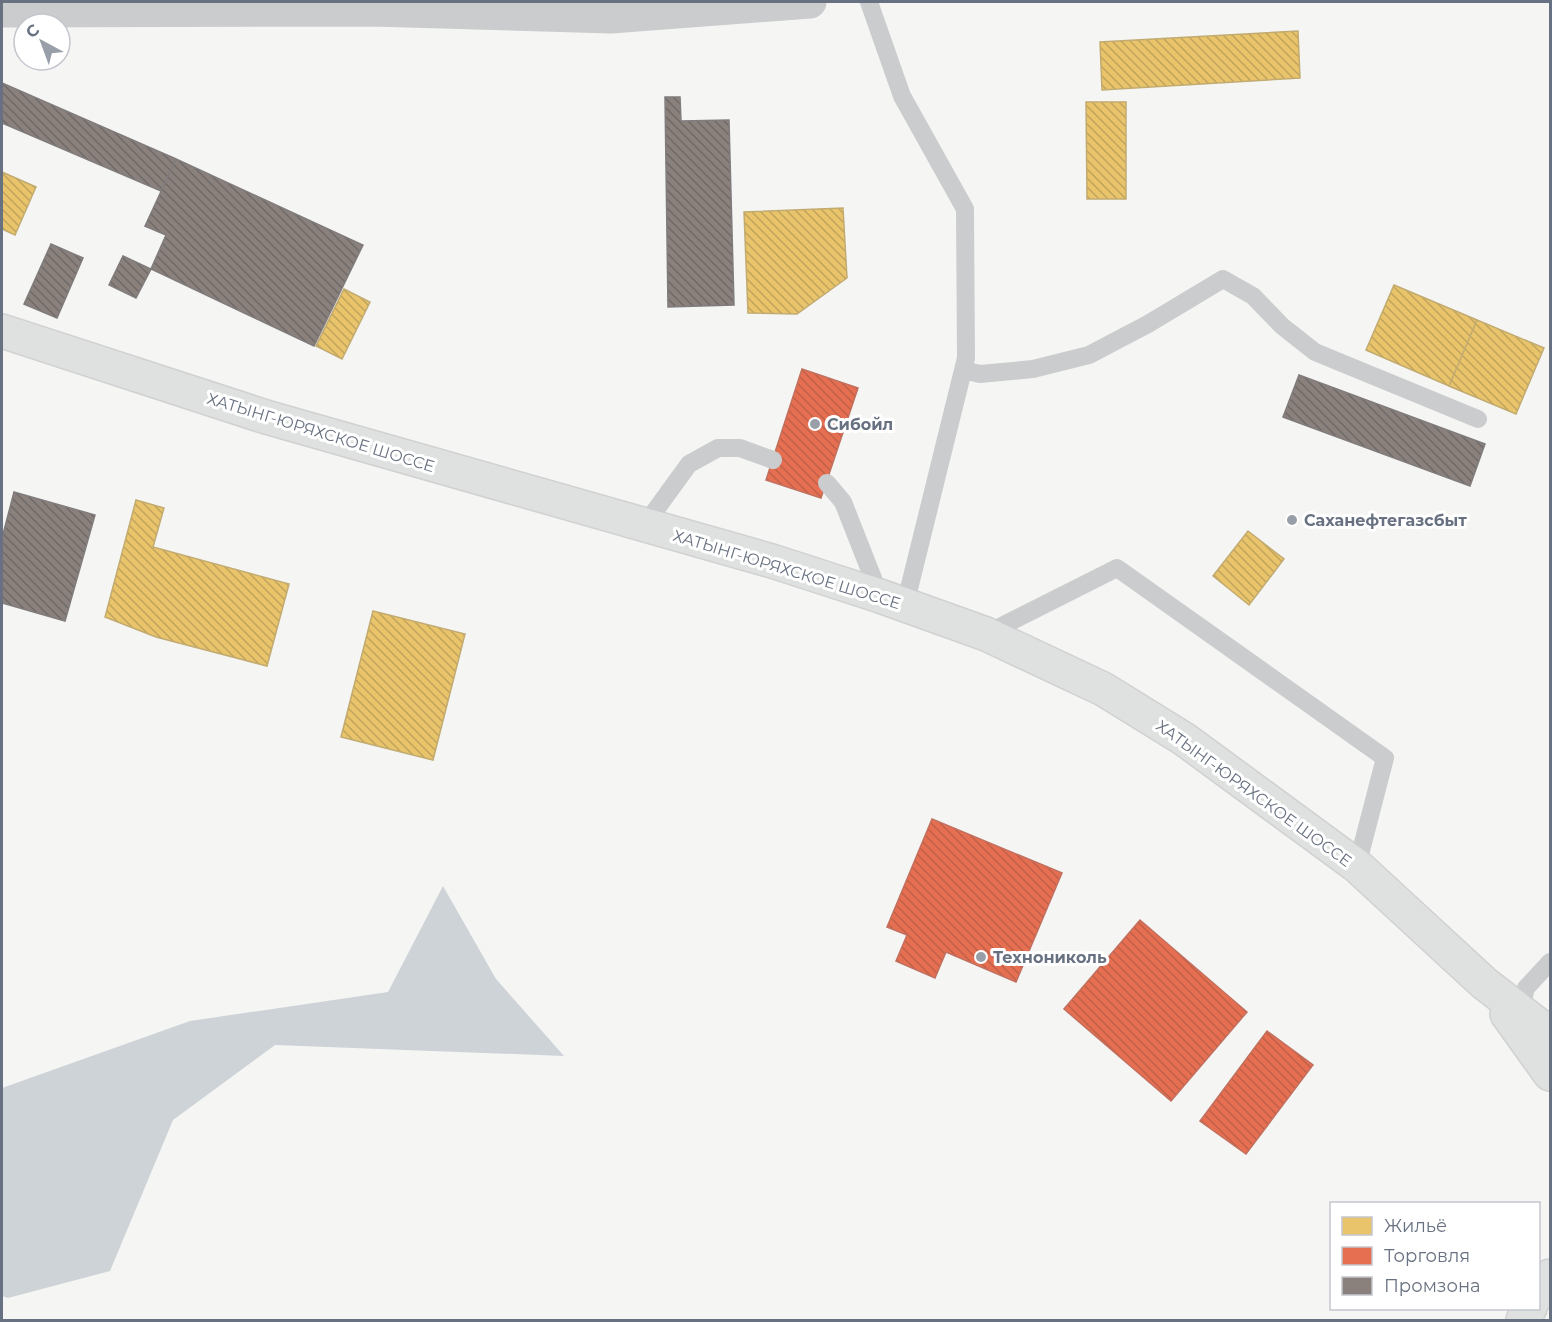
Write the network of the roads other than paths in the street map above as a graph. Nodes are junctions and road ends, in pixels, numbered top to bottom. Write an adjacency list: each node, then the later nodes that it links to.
1 (810, 2): 3 (street)
2 (869, 2): 6 (lane)
3 (414, 6): 4 (street)
4 (2, 11)
5 (2, 331): 10 (main road, ХАТЫНГ-ЮРЯХСКОЕ ШОССЕ)
6 (963, 370): 7 (lane); 11 (lane)
7 (1478, 419)
8 (772, 460): 10 (lane)
9 (826, 483): 11 (lane)
10 (644, 526): 11 (main road, ХАТЫНГ-ЮРЯХСКОЕ ШОССЕ)
11 (892, 600): 12 (main road, ХАТЫНГ-ЮРЯХСКОЕ ШОССЕ)
12 (986, 634): 13 (main road, ХАТЫНГ-ЮРЯХСКОЕ ШОССЕ); 13 (lane)
13 (1357, 866): 15 (main road, ХАТЫНГ-ЮРЯХСКОЕ ШОССЕ)
14 (1551, 962): 16 (lane)
15 (1484, 984): 16 (main road, ХАТЫНГ-ЮРЯХСКОЕ ШОССЕ); 18 (main road, ХАТЫНГ-ЮРЯХСКОЕ ШОССЕ)
16 (1520, 1011): 17 (main road, ХАТЫНГ-ЮРЯХСКОЕ ШОССЕ)
17 (1551, 1034)
18 (1551, 1074)
19 (1551, 1276): 20 (main road)
20 (1540, 1293)

